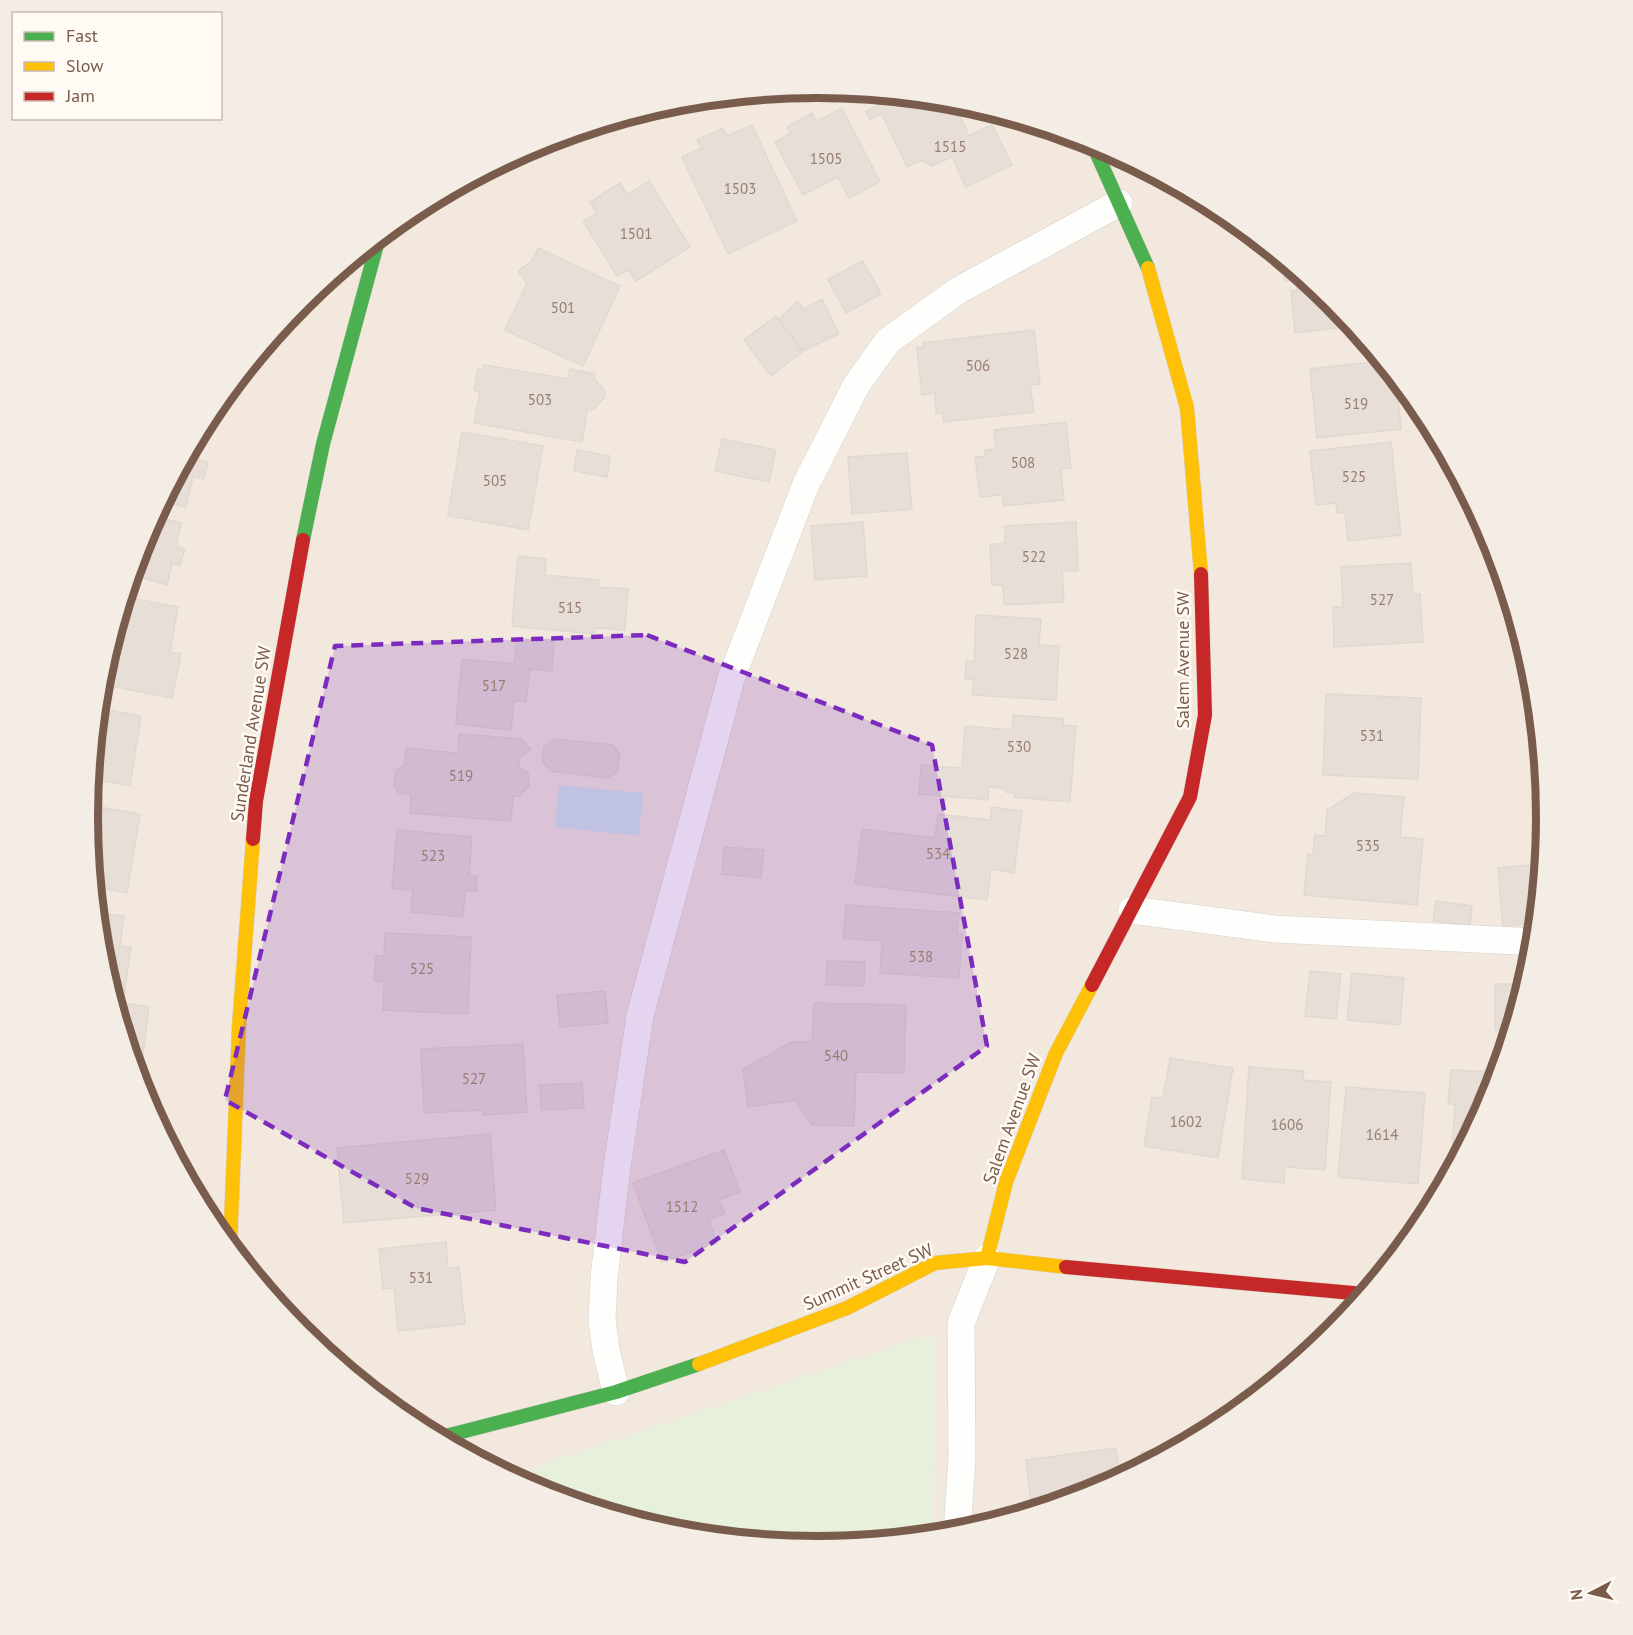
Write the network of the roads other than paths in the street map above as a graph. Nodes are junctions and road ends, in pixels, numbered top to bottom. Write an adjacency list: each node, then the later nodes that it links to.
1 (1098, 156): 2 (street, Salem Avenue SW)
2 (1119, 203): 4 (street, Salem Avenue SW); 9 (lane)
3 (376, 250): 6 (street, Sunderland Avenue SW)
4 (1132, 910): 5 (lane); 7 (street, Salem Avenue SW)
5 (1524, 942)
6 (231, 1233)
7 (987, 1258): 8 (street, Summit Street SW); 9 (street, Summit Street SW); 11 (lane)
8 (1356, 1293)
9 (616, 1392): 10 (street, Summit Street SW)
10 (449, 1435)
11 (958, 1523)

